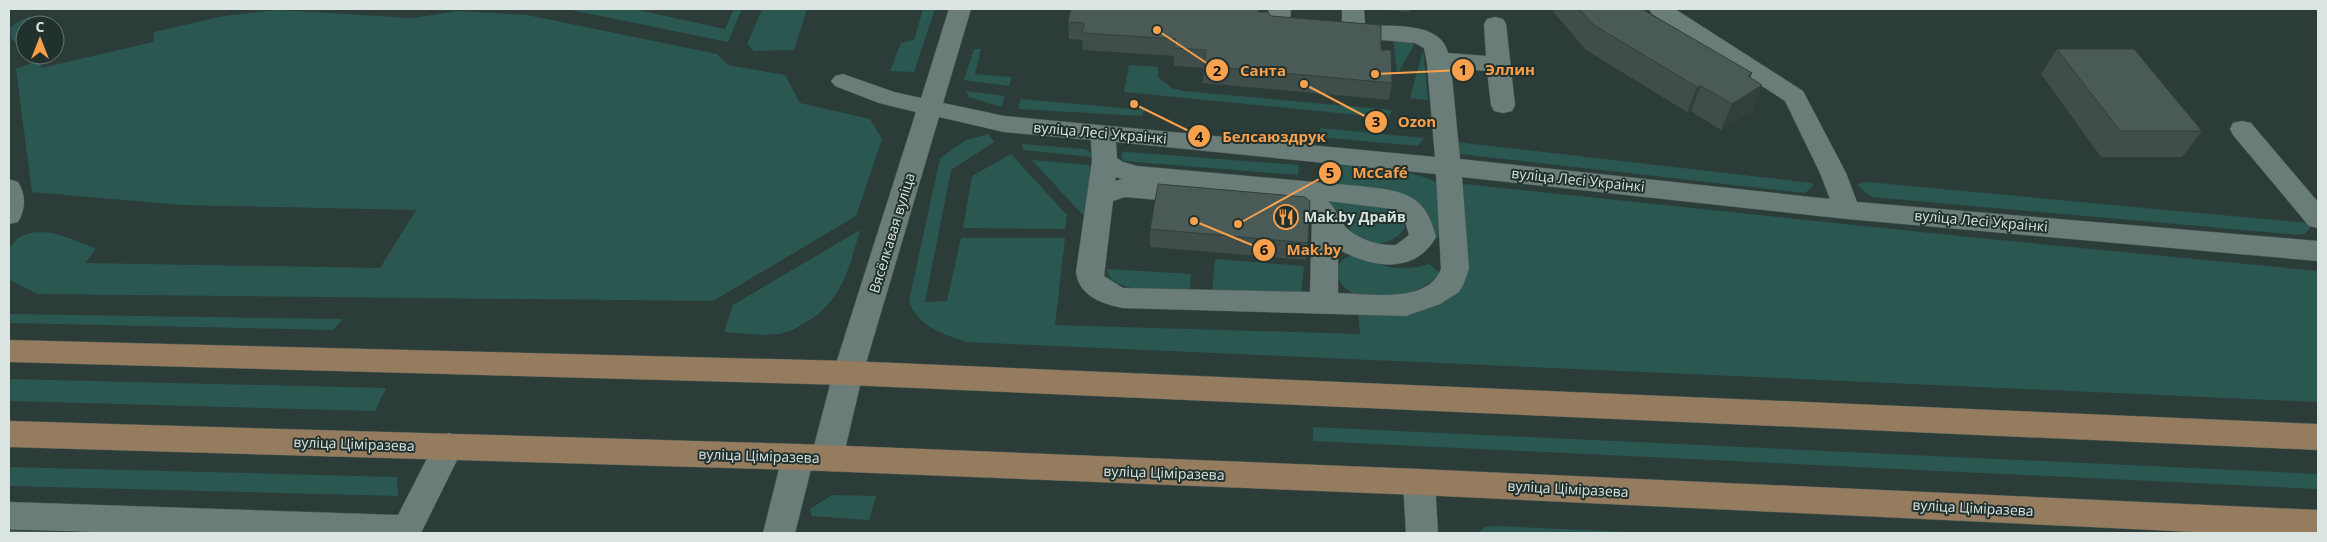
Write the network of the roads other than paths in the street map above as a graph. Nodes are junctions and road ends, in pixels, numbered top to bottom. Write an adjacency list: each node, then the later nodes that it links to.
1 (960, 9): 10 (street, Вясёлкавая вуліца)
2 (1280, 9): 4 (street)
3 (1660, 9): 17 (street)
4 (1354, 20): 6 (street)
5 (1495, 24): 7 (street)
6 (1439, 60): 7 (street); 14 (street)
7 (1498, 64): 9 (street)
8 (843, 81): 10 (street, вуліца Лесі Украінкі)
9 (1503, 105)
10 (931, 109): 12 (street, вуліца Лесі Украінкі); 24 (street, Вясёлкавая вуліца)
11 (2242, 129): 20 (street)
12 (1104, 135): 13 (street); 14 (street, вуліца Лесі Украінкі)
13 (1105, 161): 16 (street); 19 (street)
14 (1447, 166): 17 (street, вуліца Лесі Украінкі); 22 (street)
15 (9, 188): 18 (street)
16 (1101, 196): 19 (street); 22 (street)
17 (1848, 210): 21 (street, вуліца Лесі Украінкі)
18 (9, 215)
19 (1325, 215): 22 (street)
20 (2318, 219)
21 (2318, 251)
22 (1324, 303)
23 (9, 351): 24 (main road)
24 (848, 373): 26 (main road); 28 (street, Вясёлкавая вуліца)
25 (9, 434): 27 (main road, вуліца Ціміразева)
26 (2318, 437)
27 (449, 446): 28 (main road, вуліца Ціміразева); 32 (street)
28 (813, 457): 29 (main road, вуліца Ціміразева); 33 (street, Вясёлкавая вуліца)
29 (1418, 482): 31 (main road, вуліца Ціміразева); 34 (street)
30 (9, 516): 32 (street)
31 (2318, 524)
32 (406, 531)
33 (779, 533)
34 (1422, 533)

